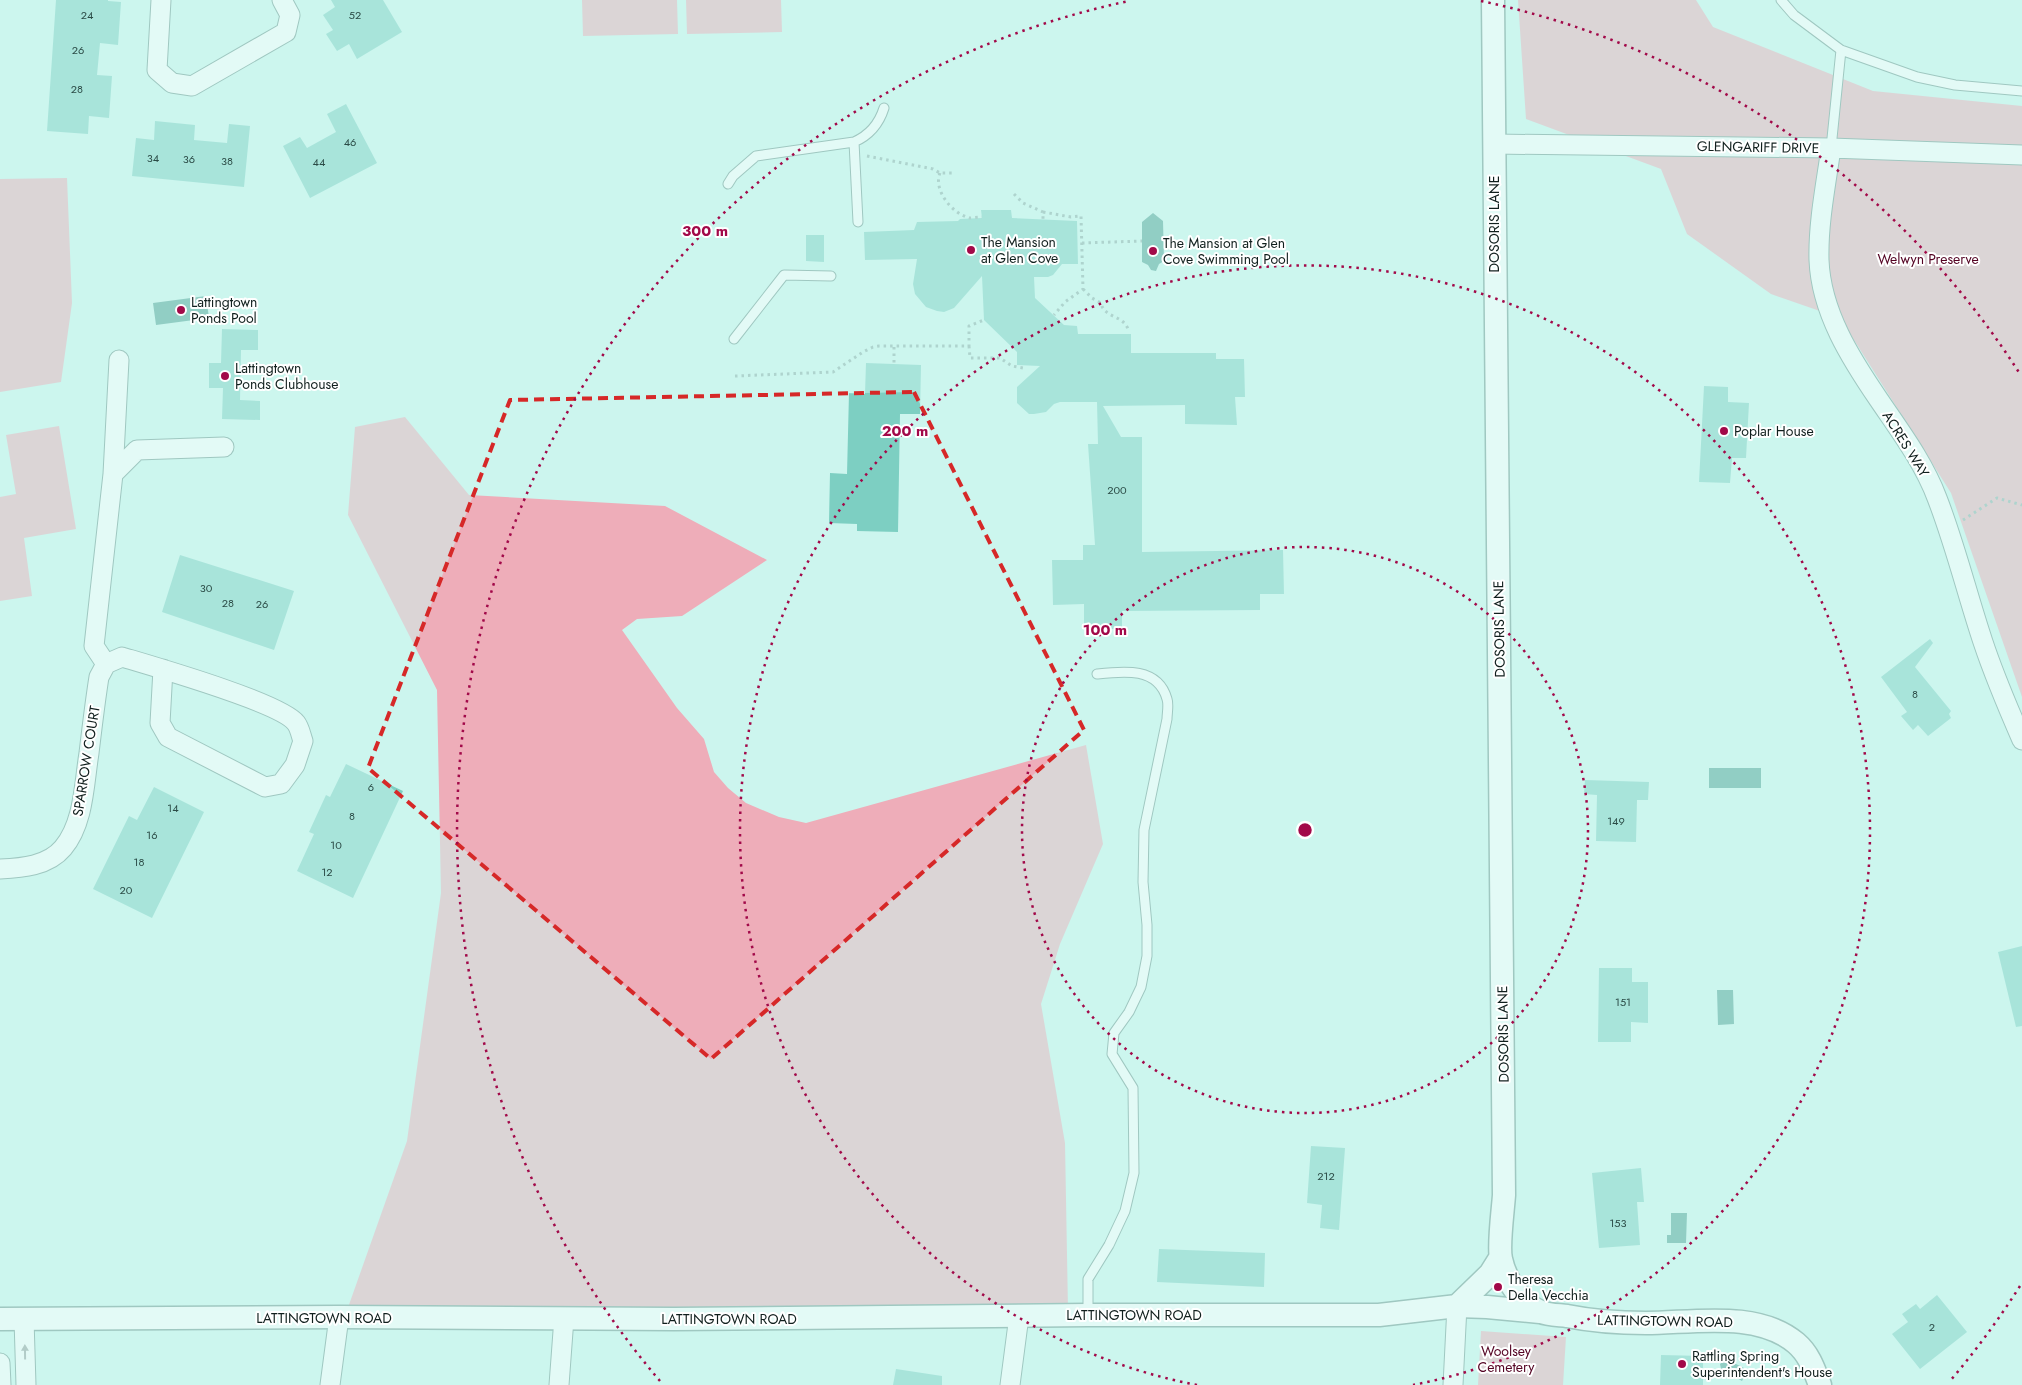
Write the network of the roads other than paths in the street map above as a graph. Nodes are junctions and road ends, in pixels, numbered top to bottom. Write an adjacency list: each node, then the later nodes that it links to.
1 (161, 0): 2 (street)
2 (282, 0)
3 (1492, 0): 9 (street, DOSORIS LANE)
4 (1781, 0): 5 (lane)
5 (1841, 50): 6 (lane); 10 (lane)
6 (2022, 91)
7 (884, 108): 8 (lane)
8 (854, 142): 12 (lane); 13 (lane)
9 (1494, 144): 10 (street, GLENGARIFF DRIVE); 24 (street, DOSORIS LANE)
10 (1831, 148): 11 (street, GLENGARIFF DRIVE); 22 (street, ACRES WAY)
11 (2022, 154)
12 (728, 184)
13 (858, 222)
14 (831, 276): 15 (lane)
15 (734, 339)
16 (118, 360): 18 (street)
17 (224, 447): 18 (street)
18 (113, 474): 19 (street)
19 (106, 664): 20 (street); 23 (street, SPARROW COURT)
20 (163, 669): 20 (street)
21 (1097, 674): 27 (lane)
22 (2022, 740)
23 (0, 869)
24 (1500, 1258): 25 (street); 26 (street, LATTINGTOWN ROAD)
25 (1457, 1306): 26 (street, LATTINGTOWN ROAD); 27 (street, LATTINGTOWN ROAD); 39 (street)
26 (1540, 1312): 40 (street, LATTINGTOWN ROAD)
27 (1088, 1315): 28 (street, LATTINGTOWN ROAD)
28 (1019, 1316): 30 (street, LATTINGTOWN ROAD); 38 (street)
29 (339, 1317): 30 (street, LATTINGTOWN ROAD); 32 (street, LATTINGTOWN ROAD); 36 (street)
30 (564, 1318): 37 (street)
31 (0, 1319): 32 (street, LATTINGTOWN ROAD)
32 (24, 1319): 35 (street, one-way to 32)
33 (0, 1364): 34 (street)
34 (1, 1385)
35 (26, 1385)
36 (330, 1385)
37 (559, 1385)
38 (1010, 1385)
39 (1453, 1385)
40 (1820, 1385)

